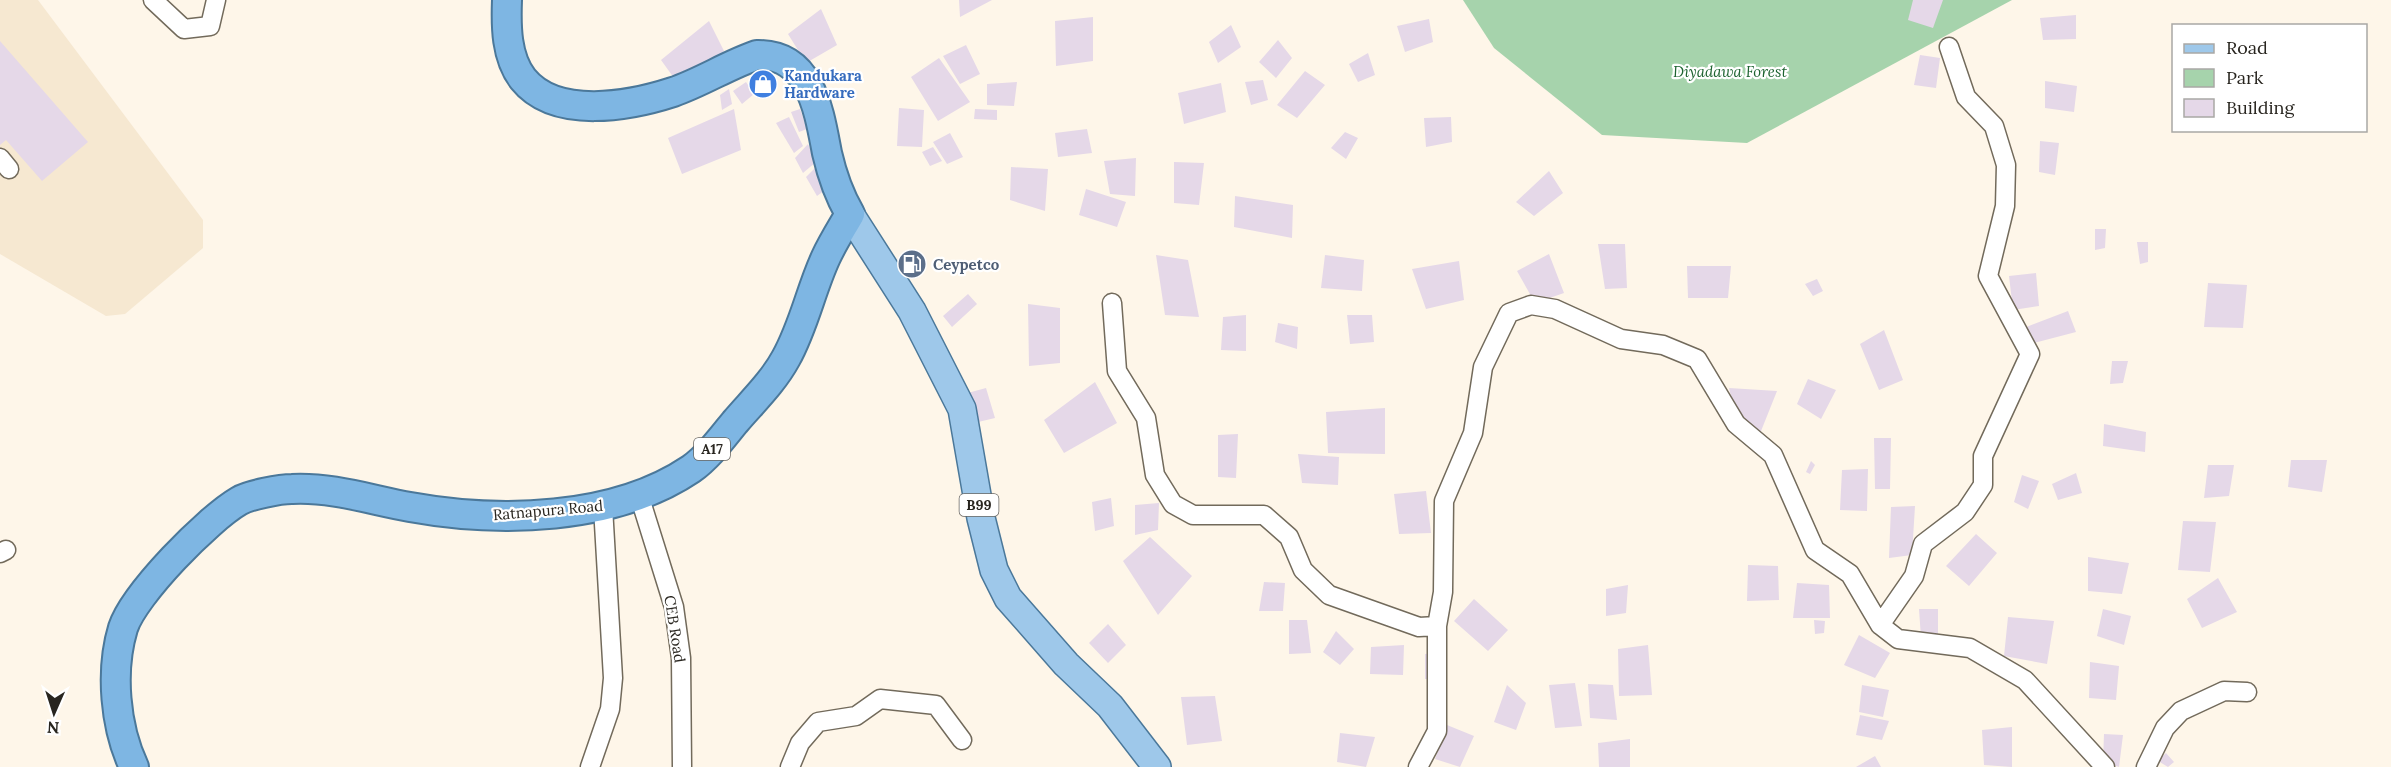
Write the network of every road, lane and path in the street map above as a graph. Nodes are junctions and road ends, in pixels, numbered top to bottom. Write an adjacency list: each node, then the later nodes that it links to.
1 (153, 0): 2 (street)
2 (216, 0)
3 (507, 0): 5 (highway)
4 (1949, 47): 9 (street)
5 (850, 214): 7 (highway, Ratnapura Road / A17); 17 (main road, B99)
6 (1112, 303): 10 (street)
7 (639, 495): 8 (highway, Ratnapura Road / A17); 15 (street, CEB Road)
8 (603, 507): 13 (highway, Ratnapura Road / A17); 14 (street)
9 (1880, 625): 10 (street); 19 (street)
10 (1437, 626): 18 (street)
11 (2247, 692): 20 (street)
12 (963, 740): 16 (street)
13 (134, 767)
14 (590, 767)
15 (682, 767)
16 (790, 767)
17 (1157, 767)
18 (1418, 767)
19 (2105, 767)
20 (2146, 767)

